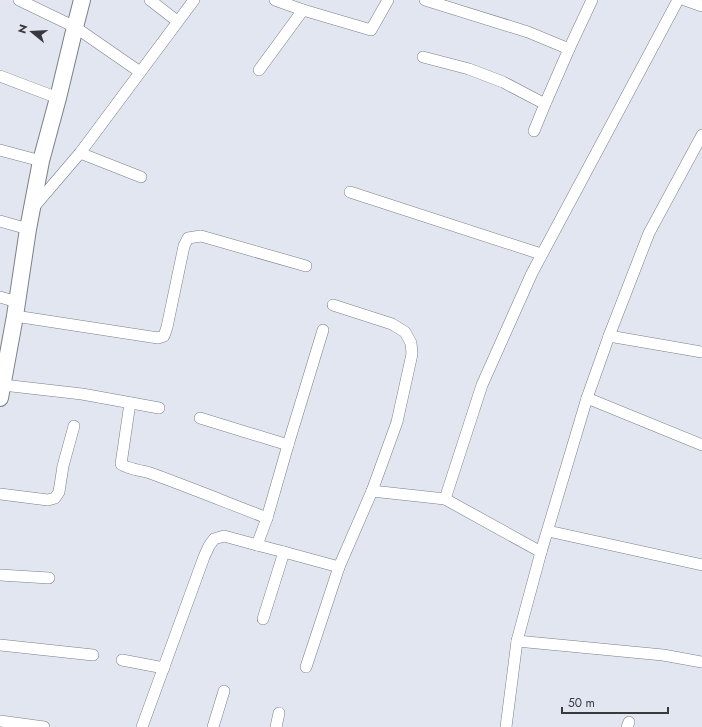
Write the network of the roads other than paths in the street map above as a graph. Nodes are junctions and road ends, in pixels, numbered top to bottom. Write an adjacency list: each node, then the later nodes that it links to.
1 (18, 0): 14 (street)
2 (82, 0): 14 (street)
3 (150, 0): 13 (street)
4 (194, 0): 13 (street)
5 (275, 0): 12 (street)
6 (388, 0): 12 (street)
7 (425, 0): 15 (street)
8 (592, 0): 15 (street)
9 (678, 0): 32 (street)
10 (685, 0): 11 (street)
11 (702, 6)
12 (303, 10): 17 (street)
13 (177, 21): 18 (street)
14 (75, 27): 18 (street); 20 (street)
15 (570, 49): 21 (street)
16 (424, 57): 21 (street)
17 (259, 70)
18 (140, 72): 25 (street)
19 (0, 76): 20 (street)
20 (58, 98): 26 (street)
21 (545, 104): 22 (street)
22 (534, 131)
23 (702, 135): 38 (street)
24 (0, 150): 26 (street)
25 (80, 153): 27 (street); 29 (street)
26 (41, 161): 29 (street)
27 (141, 177)
28 (350, 192): 32 (street)
29 (33, 209): 31 (street)
30 (0, 221): 31 (street)
31 (28, 230): 36 (street)
32 (541, 254): 50 (street)
33 (306, 266): 36 (street)
34 (0, 297): 36 (street)
35 (333, 305): 48 (street)
36 (16, 309): 40 (street)
37 (324, 330): 46 (street)
38 (609, 336): 39 (street); 41 (street)
39 (702, 352)
40 (2, 384): 42 (street)
41 (587, 398): 47 (street); 52 (street)
42 (130, 403): 43 (street); 51 (street)
43 (159, 408)
44 (200, 418): 46 (street)
45 (74, 426): 49 (street)
46 (288, 445): 51 (street)
47 (702, 445)
48 (372, 491): 50 (street); 57 (street)
49 (0, 494)
50 (445, 498): 55 (street)
51 (267, 518): 53 (street)
52 (548, 531): 55 (street); 56 (street)
53 (257, 545): 54 (street); 67 (street)
54 (284, 552): 57 (street); 60 (street)
55 (542, 552): 61 (street)
56 (702, 565)
57 (339, 568): 66 (street)
58 (0, 575): 59 (street)
59 (49, 578)
60 (263, 620)
61 (517, 641): 65 (street); 75 (street)
62 (0, 645): 63 (street)
63 (93, 655)
64 (122, 660): 67 (street)
65 (702, 662)
66 (306, 667)
67 (164, 668): 72 (street)
68 (224, 691): 73 (street)
69 (279, 713): 74 (street)
70 (0, 721): 71 (street)
71 (44, 727)
72 (142, 727)
73 (213, 727)
74 (276, 727)
75 (506, 727)

